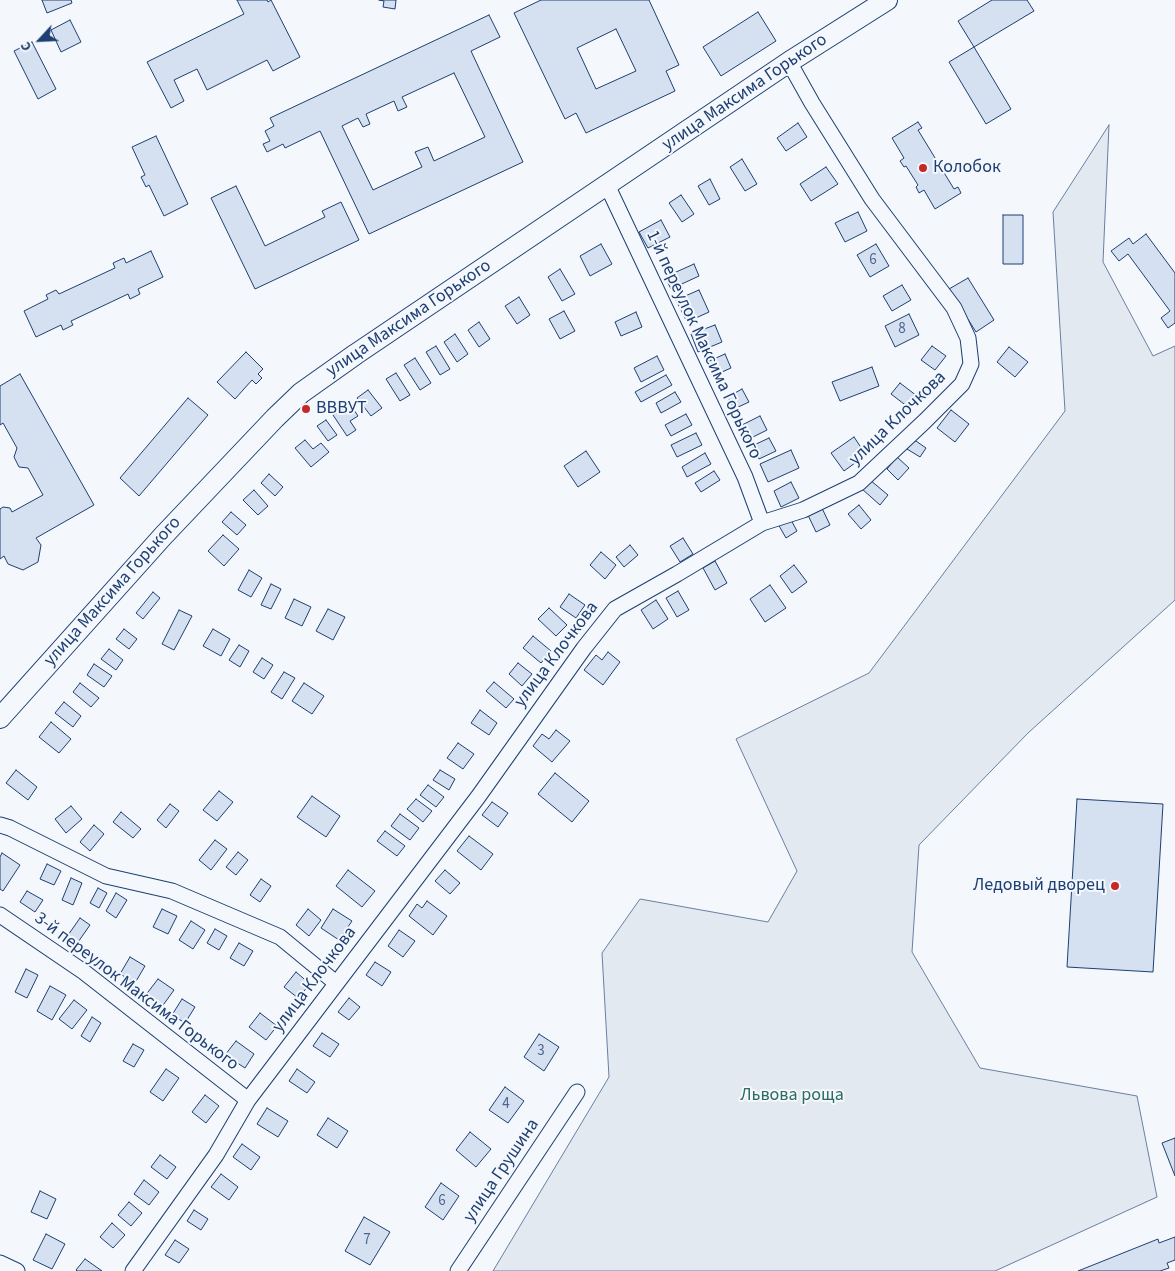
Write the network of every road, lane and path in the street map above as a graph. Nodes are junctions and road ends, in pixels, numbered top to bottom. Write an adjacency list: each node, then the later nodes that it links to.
1 (887, 0): 2 (main road, улица Максима Горького)
2 (789, 62): 3 (main road, улица Максима Горького); 4 (street, улица Клочкова)
3 (607, 185): 4 (street, 1-й переулок Максима Горького); 5 (main road, улица Максима Горького)
4 (762, 523): 8 (street, улица Клочкова)
5 (0, 718)
6 (0, 825): 8 (street)
7 (0, 915): 10 (street, 3-й переулок Максима Горького)
8 (336, 983): 10 (street, улица Клочкова)
9 (577, 1092): 14 (street, улица Грушина)
10 (248, 1100): 13 (street, улица Клочкова)
11 (0, 1263): 12 (street)
12 (17, 1271)
13 (133, 1271)
14 (458, 1271)

